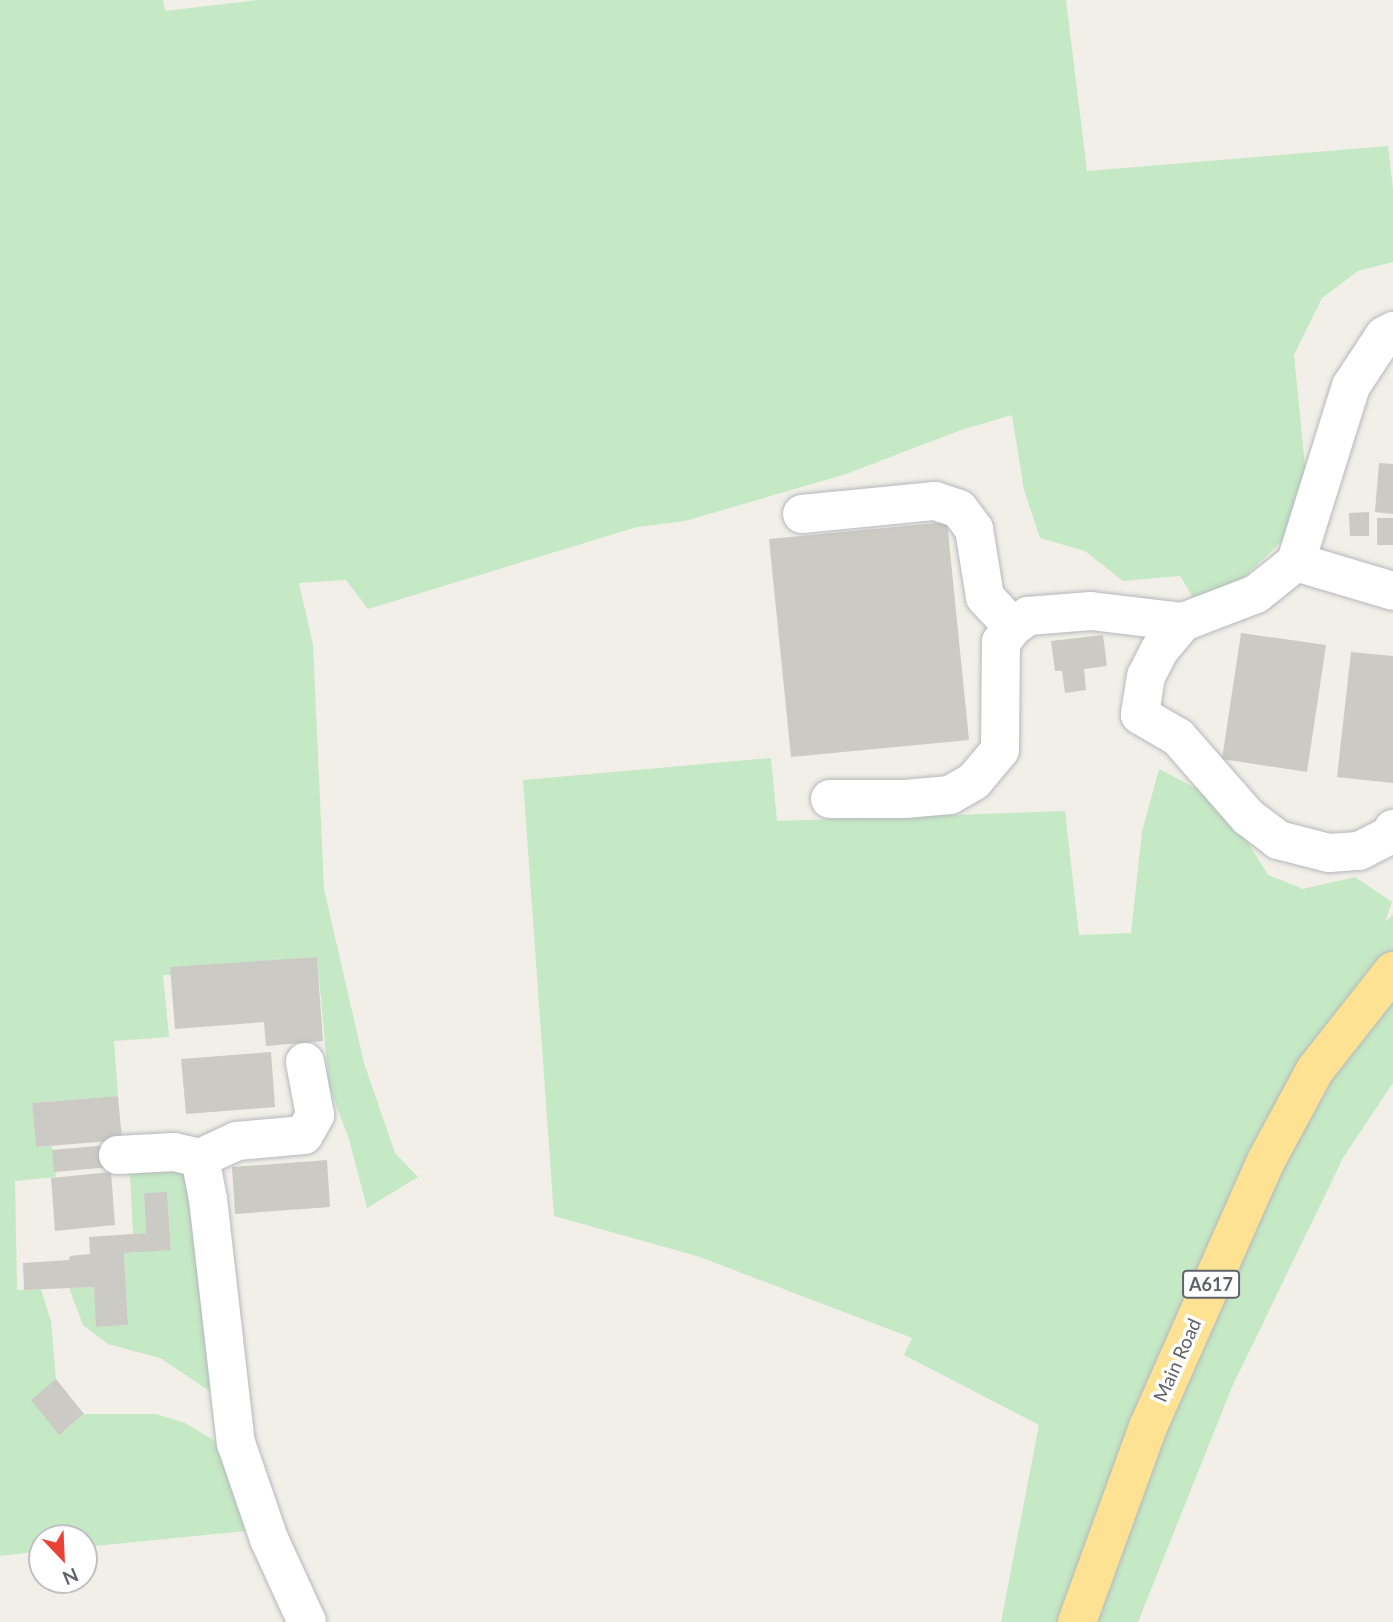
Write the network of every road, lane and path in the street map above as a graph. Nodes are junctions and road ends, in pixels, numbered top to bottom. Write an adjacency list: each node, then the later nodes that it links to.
1 (1393, 331): 3 (lane)
2 (802, 514): 6 (lane)
3 (1296, 562): 4 (lane); 5 (lane)
4 (1393, 591)
5 (1183, 622): 6 (lane); 8 (lane)
6 (1013, 627): 7 (lane)
7 (830, 799)
8 (1393, 830)
9 (1393, 971): 14 (highway, Main Road / A617)
10 (305, 1062): 12 (lane)
11 (118, 1155): 12 (lane)
12 (200, 1158): 13 (lane)
13 (307, 1622)
14 (1077, 1622)

